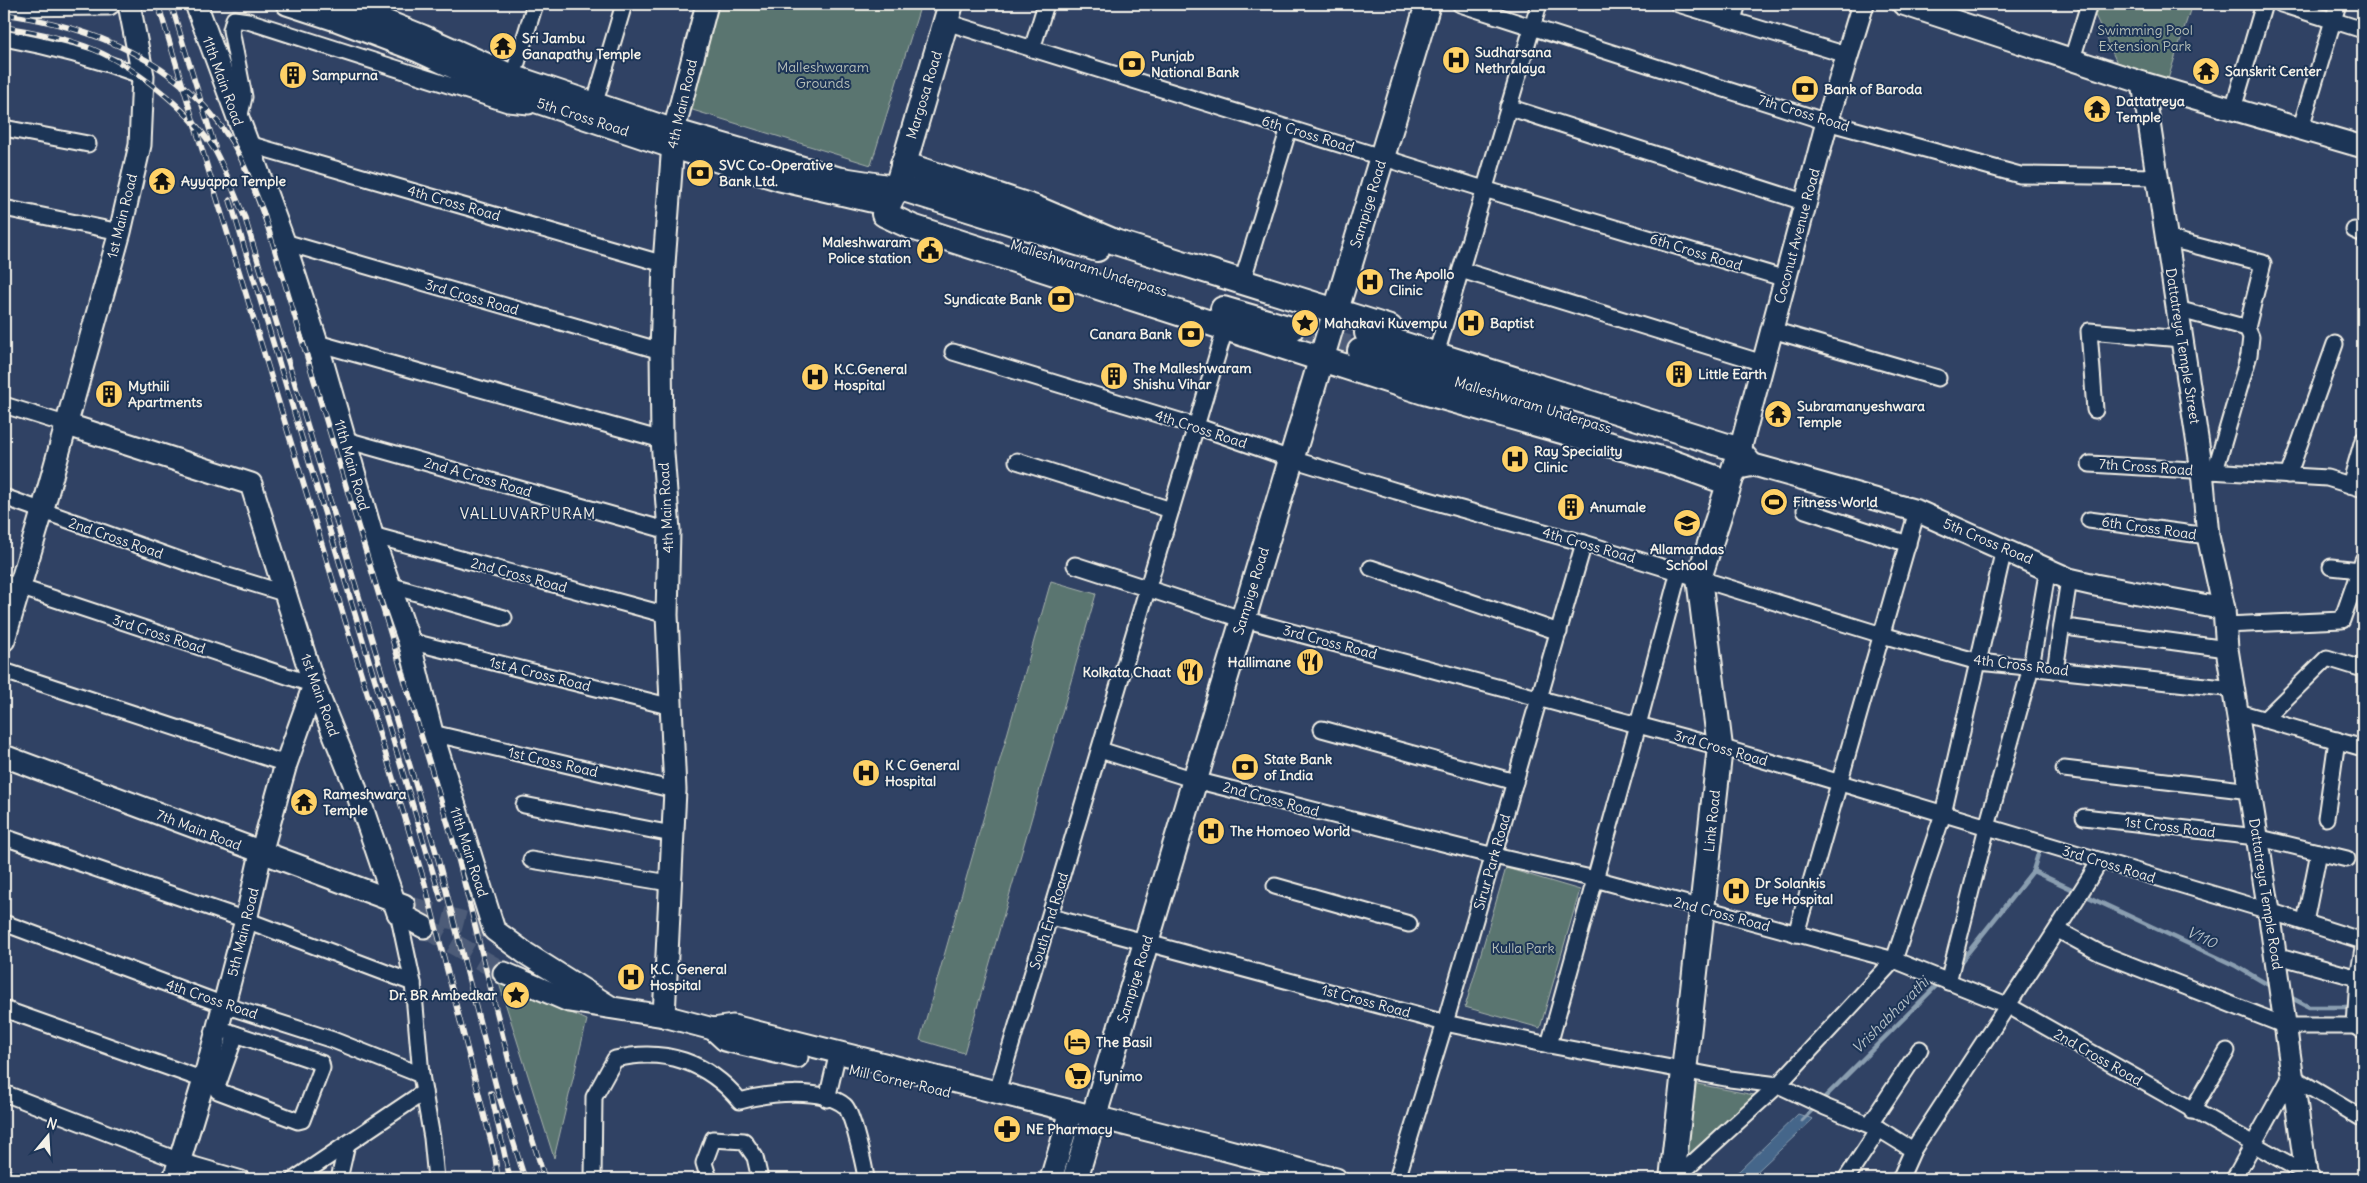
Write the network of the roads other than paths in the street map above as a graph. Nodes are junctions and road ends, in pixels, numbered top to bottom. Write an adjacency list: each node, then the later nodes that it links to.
1 (110, 4): 21 (main road)
2 (129, 4): 31 (main road, 1st Main Road)
3 (196, 4): 39 (main road, 11th Main Road)
4 (287, 4): 36 (main road, 5th Cross Road)
5 (343, 4): 32 (main road, 5th Cross Road)
6 (535, 4): 32 (street)
7 (624, 4): 34 (street)
8 (708, 4): 43 (main road, 4th Main Road)
9 (1046, 4): 28 (street)
10 (1428, 4): 47 (main road, Sampige Road)
11 (1460, 4): 25 (street, 7th Cross Road)
12 (1539, 4): 25 (street)
13 (1678, 4): 23 (street)
14 (1738, 4): 23 (street)
15 (1862, 4): 29 (main road, Coconut Avenue Road)
16 (1903, 4): 30 (main road)
17 (2089, 4): 30 (street)
18 (2264, 4): 37 (street)
19 (2281, 4): 24 (street)
20 (2338, 4): 24 (street)
21 (4, 5)
22 (948, 13): 28 (street, 6th Cross Road); 48 (main road, Margosa Road)
23 (1733, 19): 29 (street)
24 (2333, 20): 26 (street); 40 (street)
25 (1532, 27): 35 (street); 38 (street, 7th Cross Road)
26 (2363, 30)
27 (4, 38): 31 (street)
28 (1032, 49): 42 (street, 6th Cross Road)
29 (1847, 55): 38 (main road, Coconut Avenue Road)
30 (2072, 59): 33 (main road)
31 (143, 76): 54 (main road, 1st Main Road)
32 (513, 76): 34 (main road, 5th Cross Road)
33 (2143, 83): 37 (main road); 49 (main road, Dattatreya Temple Street)
34 (595, 102): 43 (main road, 5th Cross Road)
35 (1508, 107): 50 (street); 52 (street)
36 (555, 108): 39 (street); 43 (main road, 5th Cross Road)
37 (2233, 109): 40 (main road)
38 (1827, 122): 49 (street, 7th Cross Road); 52 (main road, Coconut Avenue Road)
39 (238, 123): 44 (main road, 11th Main Road)
40 (2300, 127): 46 (main road)
41 (4, 128): 45 (street)
42 (1289, 128): 47 (street, 6th Cross Road); 60 (street)
43 (672, 139): 51 (main road, 5th Cross Road); 57 (main road, 4th Main Road)
44 (245, 143): 56 (main road, 11th Main Road); 57 (street, 4th Cross Road)
45 (88, 144)
46 (2363, 147)
47 (1382, 157): 50 (street, 6th Cross Road); 62 (main road, Sampige Road)
48 (903, 164): 51 (main road, Margosa Road); 60 (main road)
49 (2156, 177): 55 (main road, Dattatreya Temple Street)
50 (1484, 189): 58 (street); 59 (street, 6th Cross Road)
51 (889, 202): 63 (main road, Malleshwaram Underpass); 64 (main road)
52 (1806, 203): 59 (main road, Coconut Avenue Road)
53 (4, 208): 54 (street)
54 (120, 232): 78 (main road, 1st Main Road)
55 (2166, 238): 61 (main road, Dattatreya Temple Street); 65 (street)
56 (284, 242): 68 (main road, 11th Main Road); 71 (street, 3rd Cross Road)
57 (664, 264): 71 (main road, 4th Main Road)
58 (1460, 270): 69 (street); 74 (street)
59 (1786, 279): 66 (main road, Coconut Avenue Road)
60 (1242, 282): 62 (main road)
61 (2177, 309): 65 (street); 67 (main road, Dattatreya Temple Street)
62 (1336, 311): 69 (main road); 73 (main road, Sampige Road)
63 (1294, 320)
64 (1226, 326): 73 (main road); 79 (street, South End Road)
65 (2247, 328): 88 (street)
66 (1772, 330): 74 (main road, Coconut Avenue Road); 75 (street)
67 (2181, 339): 77 (street); 88 (main road, Dattatreya Temple Street)
68 (317, 343): 81 (main road, 11th Main Road); 82 (street)
69 (1439, 344): 85 (main road)
70 (2334, 344): 89 (street)
71 (661, 351): 82 (main road, 4th Main Road)
72 (953, 352): 79 (street, 4th Cross Road)
73 (1321, 359): 84 (main road, Sampige Road); 85 (main road)
74 (1763, 363): 85 (main road, Coconut Avenue Road)
75 (1938, 378)
76 (4, 405): 78 (street)
77 (2095, 410)
78 (65, 424): 95 (main road, 1st Main Road); 114 (main road, 1st Main Road)
79 (1196, 426): 84 (street, 4th Cross Road); 92 (street, South End Road)
80 (1698, 436): 85 (main road, 5th Cross Road); 85 (main road, Malleshwaram Underpass)
81 (346, 440): 97 (street, 2nd A Cross Road); 98 (main road, 11th Main Road)
82 (662, 440): 97 (main road, 4th Main Road)
83 (2363, 440): 90 (street)
84 (1291, 458): 100 (street, 4th Cross Road); 118 (main road, Sampige Road)
85 (1740, 460): 94 (main road, 5th Cross Road); 108 (main road, Link Road)
86 (1017, 461): 92 (street)
87 (2090, 464): 88 (street, 7th Cross Road)
88 (2208, 471): 89 (street); 99 (main road, Dattatreya Temple Street)
89 (2288, 476): 90 (street)
90 (2357, 487)
91 (4, 497): 95 (street, 2nd Cross Road)
92 (1171, 510): 112 (street, South End Road)
93 (1805, 510): 101 (street)
94 (1917, 511): 101 (street); 102 (main road, 5th Cross Road)
95 (42, 512): 110 (main road, 1st Main Road); 114 (street, 2nd Cross Road)
96 (2089, 520): 99 (street, 6th Cross Road)
97 (669, 531): 115 (main road, 4th Main Road)
98 (372, 535): 111 (main road, 11th Main Road); 115 (street, 2nd Cross Road)
99 (2208, 536): 116 (main road, Dattatreya Temple Street)
100 (1584, 543): 108 (street, 4th Cross Road); 120 (street, Sirur Park Road)
101 (1908, 544): 121 (street)
102 (2004, 548): 106 (main road, 5th Cross Road); 125 (street)
103 (1075, 565): 112 (street, 3rd Cross Road)
104 (2361, 565): 107 (street); 113 (street)
105 (1371, 568): 120 (street)
106 (2048, 568): 109 (main road, 5th Cross Road); 126 (street)
107 (2331, 568)
108 (1689, 574): 121 (street, 4th Cross Road); 136 (street); 140 (main road, Link Road)
109 (2069, 579): 116 (main road, 5th Cross Road); 128 (street)
110 (12, 584): 122 (main road, 1st Main Road); 130 (street, 3rd Cross Road)
111 (389, 585): 117 (street); 123 (main road, 11th Main Road)
112 (1147, 590): 118 (street, 3rd Cross Road); 142 (street, South End Road)
113 (2358, 593): 116 (street)
114 (287, 594): 130 (main road, 1st Main Road)
115 (667, 615): 133 (main road, 4th Main Road)
116 (2224, 617): 124 (main road, Dattatreya Temple Road)
117 (504, 618)
118 (1243, 619): 132 (street, 3rd Cross Road); 146 (main road, Sampige Road)
119 (2073, 628): 124 (street)
120 (1559, 632): 132 (street, Sirur Park Road)
121 (1882, 635): 125 (street, 4th Cross Road); 148 (street)
122 (4, 640)
123 (409, 641): 133 (street, 1st A Cross Road); 138 (main road, 11th Main Road)
124 (2227, 649): 131 (main road, Dattatreya Temple Road)
125 (1979, 662): 126 (street, 4th Cross Road); 152 (street)
126 (2031, 667): 128 (street, 4th Cross Road); 155 (street)
127 (2363, 669): 135 (street)
128 (2055, 670): 131 (street, 4th Cross Road)
129 (4, 671): 144 (street)
130 (314, 685): 144 (main road, 5th Main Road); 168 (main road, 1st Main Road)
131 (2234, 689): 134 (main road, Dattatreya Temple Road)
132 (1539, 698): 136 (street, 3rd Cross Road); 147 (street, Sirur Park Road)
133 (672, 706): 149 (main road, 4th Main Road)
134 (2238, 712): 135 (street); 150 (main road, Dattatreya Temple Road)
135 (2264, 720): 139 (street)
136 (1638, 725): 140 (street, 3rd Cross Road); 165 (street)
137 (1322, 729): 147 (street)
138 (432, 733): 149 (street, 1st Cross Road); 177 (main road, 11th Main Road)
139 (2336, 740): 141 (street); 154 (street)
140 (1720, 748): 148 (street, 3rd Cross Road); 169 (main road, Link Road)
141 (2363, 748)
142 (1100, 750): 146 (street, 2nd Cross Road); 171 (street, South End Road)
143 (4, 756): 160 (main road, 7th Main Road)
144 (286, 764): 160 (main road, 5th Main Road)
145 (2064, 769): 150 (street)
146 (1195, 780): 161 (street, 2nd Cross Road); 181 (main road, Sampige Road)
147 (1515, 782): 161 (street, Sirur Park Road)
148 (1839, 783): 152 (street, 3rd Cross Road); 179 (street)
149 (675, 790): 156 (main road, 4th Main Road)
150 (2251, 791): 158 (main road, Dattatreya Temple Road)
151 (524, 805): 156 (street)
152 (1944, 814): 155 (street, 3rd Cross Road); 184 (street)
153 (2084, 817): 158 (street, 1st Cross Road)
154 (2326, 818)
155 (1987, 827): 164 (street, 3rd Cross Road); 187 (street)
156 (672, 834): 166 (main road, 4th Main Road)
157 (4, 837): 172 (street)
158 (2256, 837): 159 (street, 1st Cross Road); 170 (main road, Dattatreya Temple Road)
159 (2319, 852): 162 (street, 1st Cross Road); 173 (street)
160 (261, 853): 168 (main road, 7th Main Road); 172 (main road, 5th Main Road)
161 (1494, 856): 165 (street, 2nd Cross Road); 194 (street, Sirur Park Road)
162 (2347, 859)
163 (531, 860): 166 (street)
164 (2100, 861): 170 (street, 3rd Cross Road); 178 (street)
165 (1595, 879): 169 (street, 2nd Cross Road); 198 (street)
166 (670, 883): 193 (main road, 4th Main Road)
167 (1275, 886): 175 (street)
168 (402, 908): 176 (main road); 188 (street)
169 (1703, 909): 179 (street, 2nd Cross Road); 202 (main road, Link Road)
170 (2269, 911): 173 (street, 3rd Cross Road); 183 (main road, Dattatreya Temple Road)
171 (1051, 917): 181 (street, 1st Cross Road); 208 (street, South End Road)
172 (246, 920): 188 (street); 189 (main road, 5th Main Road)
173 (2305, 922): 180 (street, 3rd Cross Road)
174 (4, 923): 189 (street, 4th Cross Road)
175 (1409, 924)
176 (424, 927)
177 (494, 930): 191 (main road, Mill Corner Road)
178 (2058, 930): 190 (street); 195 (street)
179 (1796, 934): 184 (street, 2nd Cross Road)
180 (2363, 941)
181 (1146, 942): 194 (street, 1st Cross Road); 214 (main road, Sampige Road)
182 (2363, 948): 186 (street)
183 (2275, 954): 186 (street); 195 (main road, Dattatreya Temple Road)
184 (1894, 960): 187 (street, 2nd Cross Road); 206 (street)
185 (504, 973): 191 (main road, Mill Corner Road)
186 (2358, 978): 196 (street)
187 (1948, 982): 190 (street, 2nd Cross Road)
188 (413, 983): 203 (street)
189 (224, 1005): 197 (main road, 5th Main Road); 203 (street, 4th Cross Road)
190 (2006, 1005): 211 (street, 2nd Cross Road); 218 (street)
191 (609, 1006): 193 (main road, Mill Corner Road)
192 (4, 1009): 205 (street)
193 (664, 1016): 201 (main road, Mill Corner Road)
194 (1446, 1023): 198 (street, 1st Cross Road); 234 (street, Sirur Park Road)
195 (2286, 1026): 196 (street); 204 (main road, Dattatreya Temple Road)
196 (2359, 1029)
197 (227, 1031): 197 (street); 205 (main road, 5th Main Road)
198 (1549, 1045): 202 (street, 1st Cross Road)
199 (1920, 1049): 215 (street)
200 (2227, 1051): 211 (street)
201 (836, 1059): 208 (main road, Mill Corner Road); 210 (street); 212 (main road, Mill Corner Road)
202 (1684, 1070): 206 (street, 1st Cross Road); 235 (main road, Link Road)
203 (421, 1075): 207 (street)
204 (2291, 1076): 213 (street); 217 (street); 220 (main road, Dattatreya Temple Road)
205 (204, 1080): 219 (main road, 5th Main Road)
206 (1778, 1085): 215 (street, 1st Cross Road); 235 (street)
207 (424, 1092): 216 (street); 226 (street)
208 (997, 1092): 212 (main road, Mill Corner Road)
209 (4, 1093): 219 (street)
210 (827, 1098): 227 (street); 230 (street)
211 (2192, 1111): 217 (street, 2nd Cross Road)
212 (1069, 1117): 214 (main road, Mill Corner Road); 231 (main road)
213 (2363, 1119)
214 (1092, 1124): 232 (main road, Sampige Road); 233 (main road)
215 (1874, 1126): 218 (street, 1st Cross Road); 236 (street)
216 (347, 1144): 224 (street); 225 (street)
217 (2252, 1144): 220 (street, 2nd Cross Road); 238 (street)
218 (1913, 1150): 237 (street)
219 (177, 1170): 223 (street)
220 (2309, 1177)
221 (4, 1178): 222 (street)
222 (8, 1179)
223 (242, 1179)
224 (295, 1179)
225 (339, 1179)
226 (436, 1179)
227 (593, 1179)
228 (709, 1179): 229 (street)
229 (760, 1179)
230 (866, 1179)
231 (1052, 1179)
232 (1075, 1179)
233 (1336, 1179)
234 (1398, 1179)
235 (1673, 1179)
236 (1846, 1179)
237 (1900, 1179)
238 (2234, 1179)

